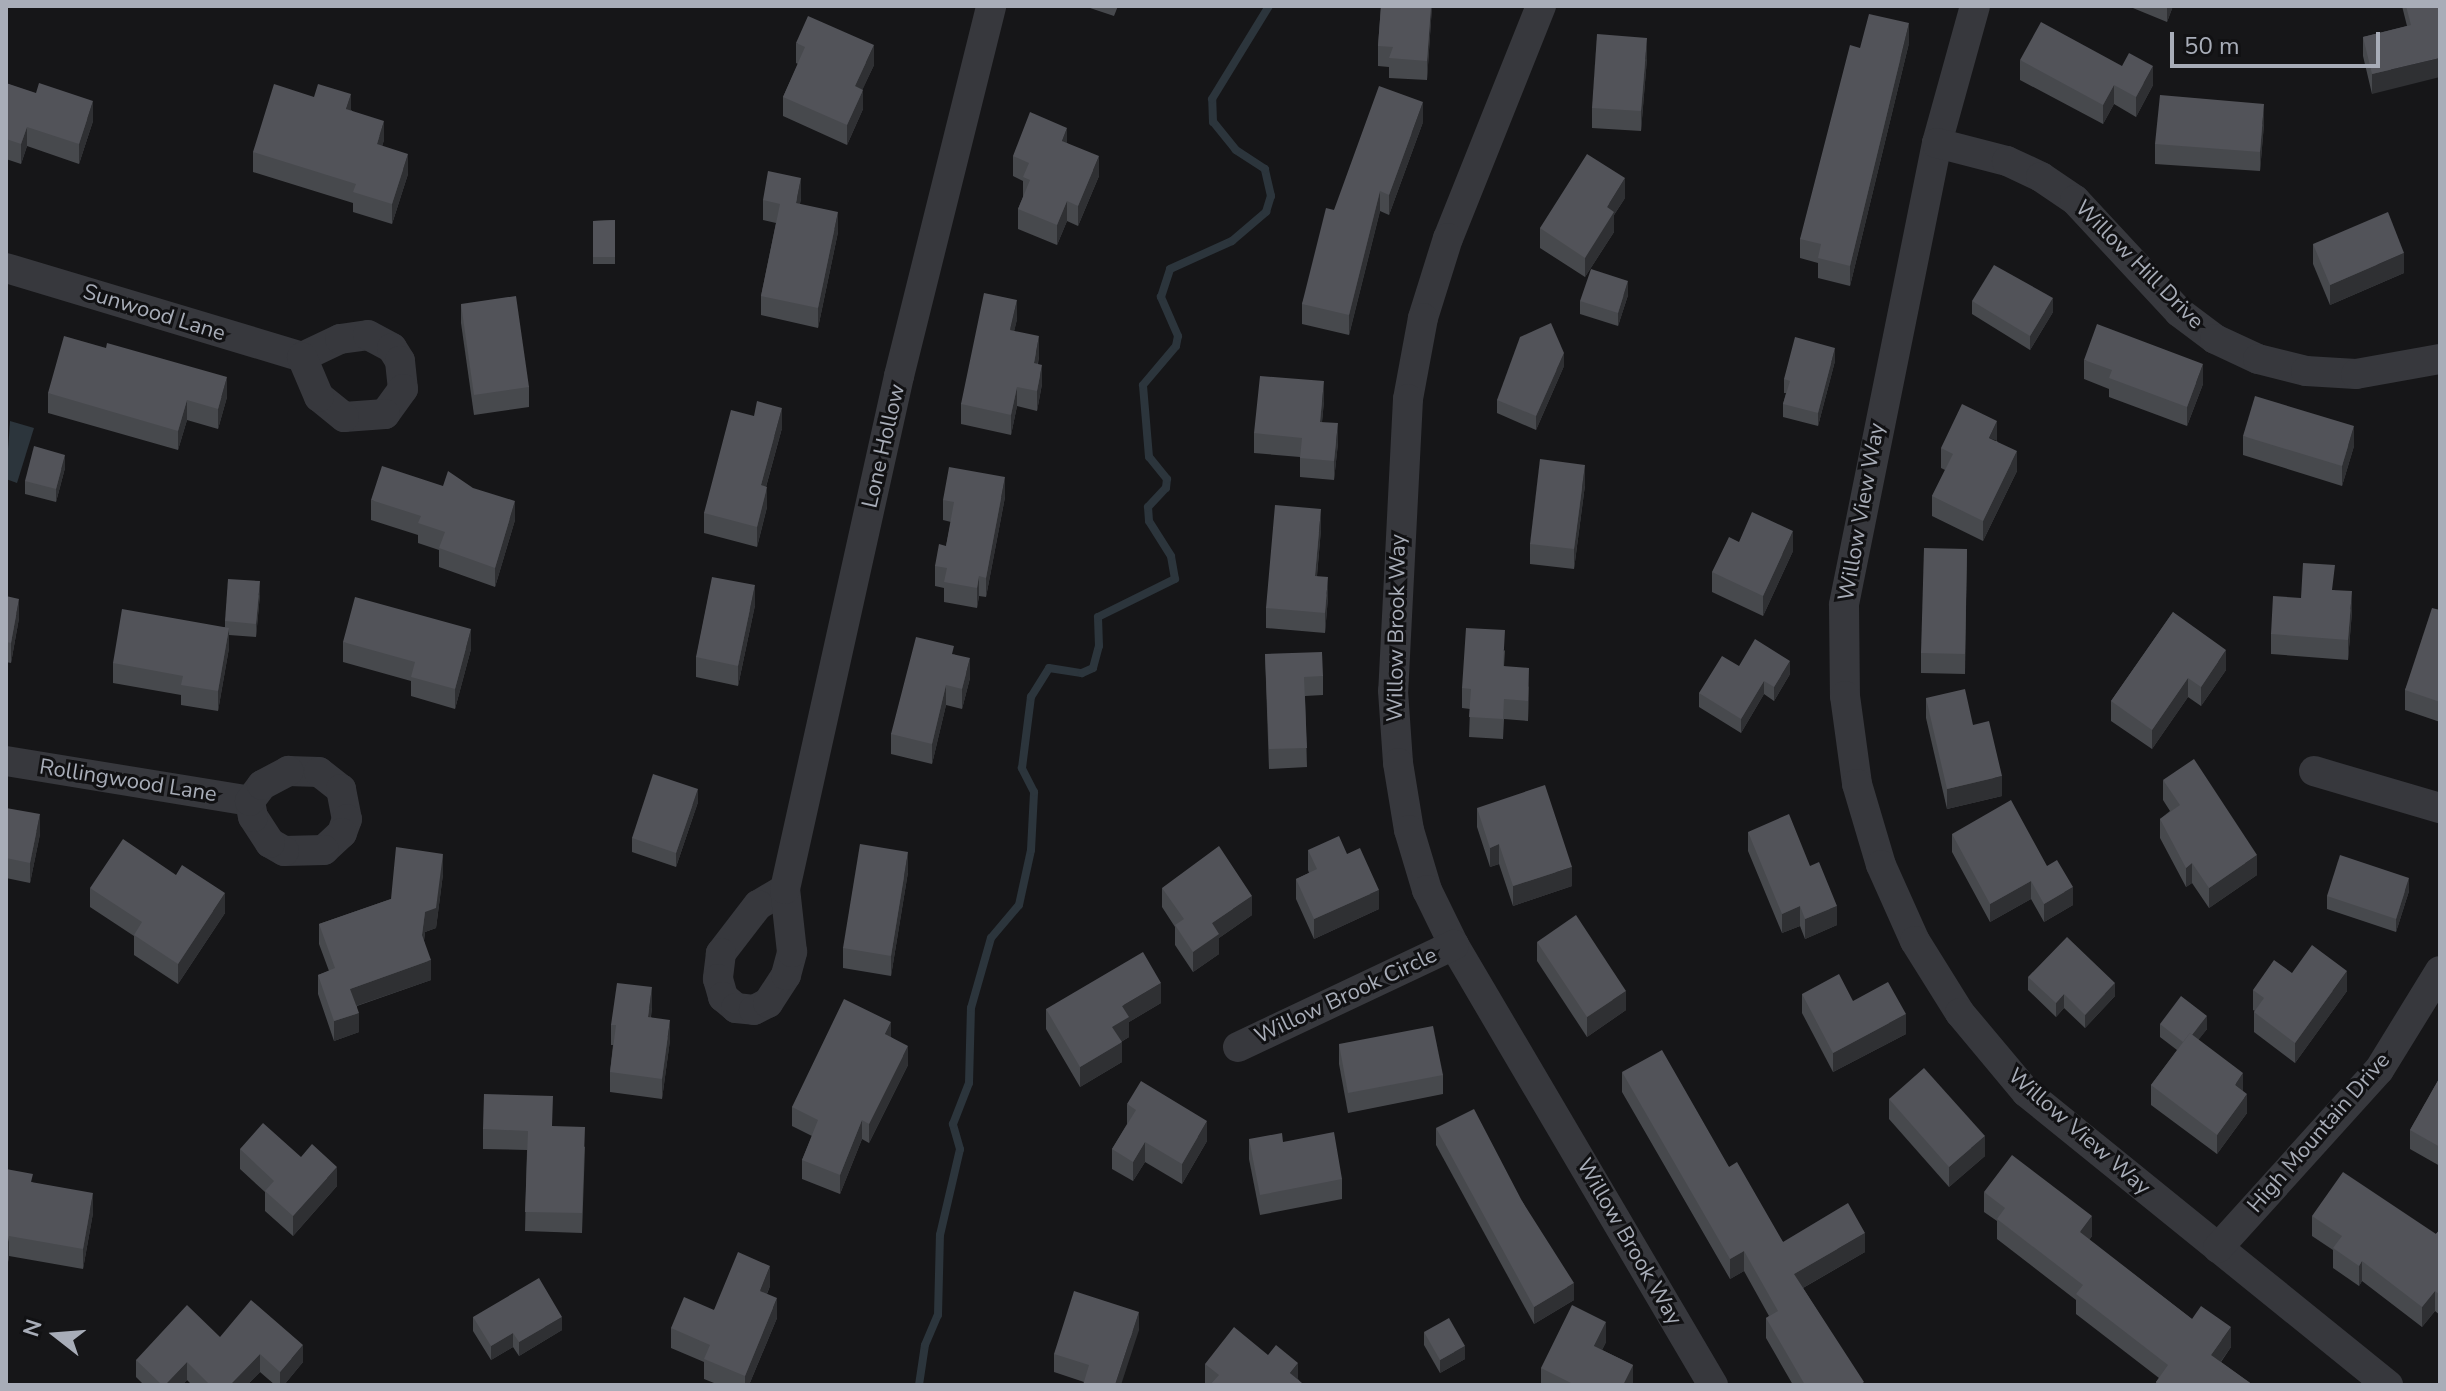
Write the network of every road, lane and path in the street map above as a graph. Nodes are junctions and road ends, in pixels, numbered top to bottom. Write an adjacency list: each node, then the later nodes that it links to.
1 (991, 6): 12 (street, Lone Hollow)
2 (1541, 6): 13 (street, Willow Brook Way)
3 (1975, 6): 4 (street, Willow View Way)
4 (1937, 143): 7 (street, Willow Hill Drive); 16 (street, Willow View Way)
5 (6, 268): 6 (street, Sunwood Lane)
6 (302, 357)
7 (2440, 359)
8 (6, 761): 10 (street, Rollingwood Lane)
9 (2314, 771): 11 (street)
10 (250, 801)
11 (2440, 808)
12 (785, 889)
13 (1454, 945): 15 (street, Willow Brook Circle); 17 (street, Willow Brook Way)
14 (2440, 971): 16 (street, High Mountain Drive)
15 (1238, 1047)
16 (2218, 1248): 18 (street, Willow View Way)
17 (1713, 1385)
18 (2388, 1385)

